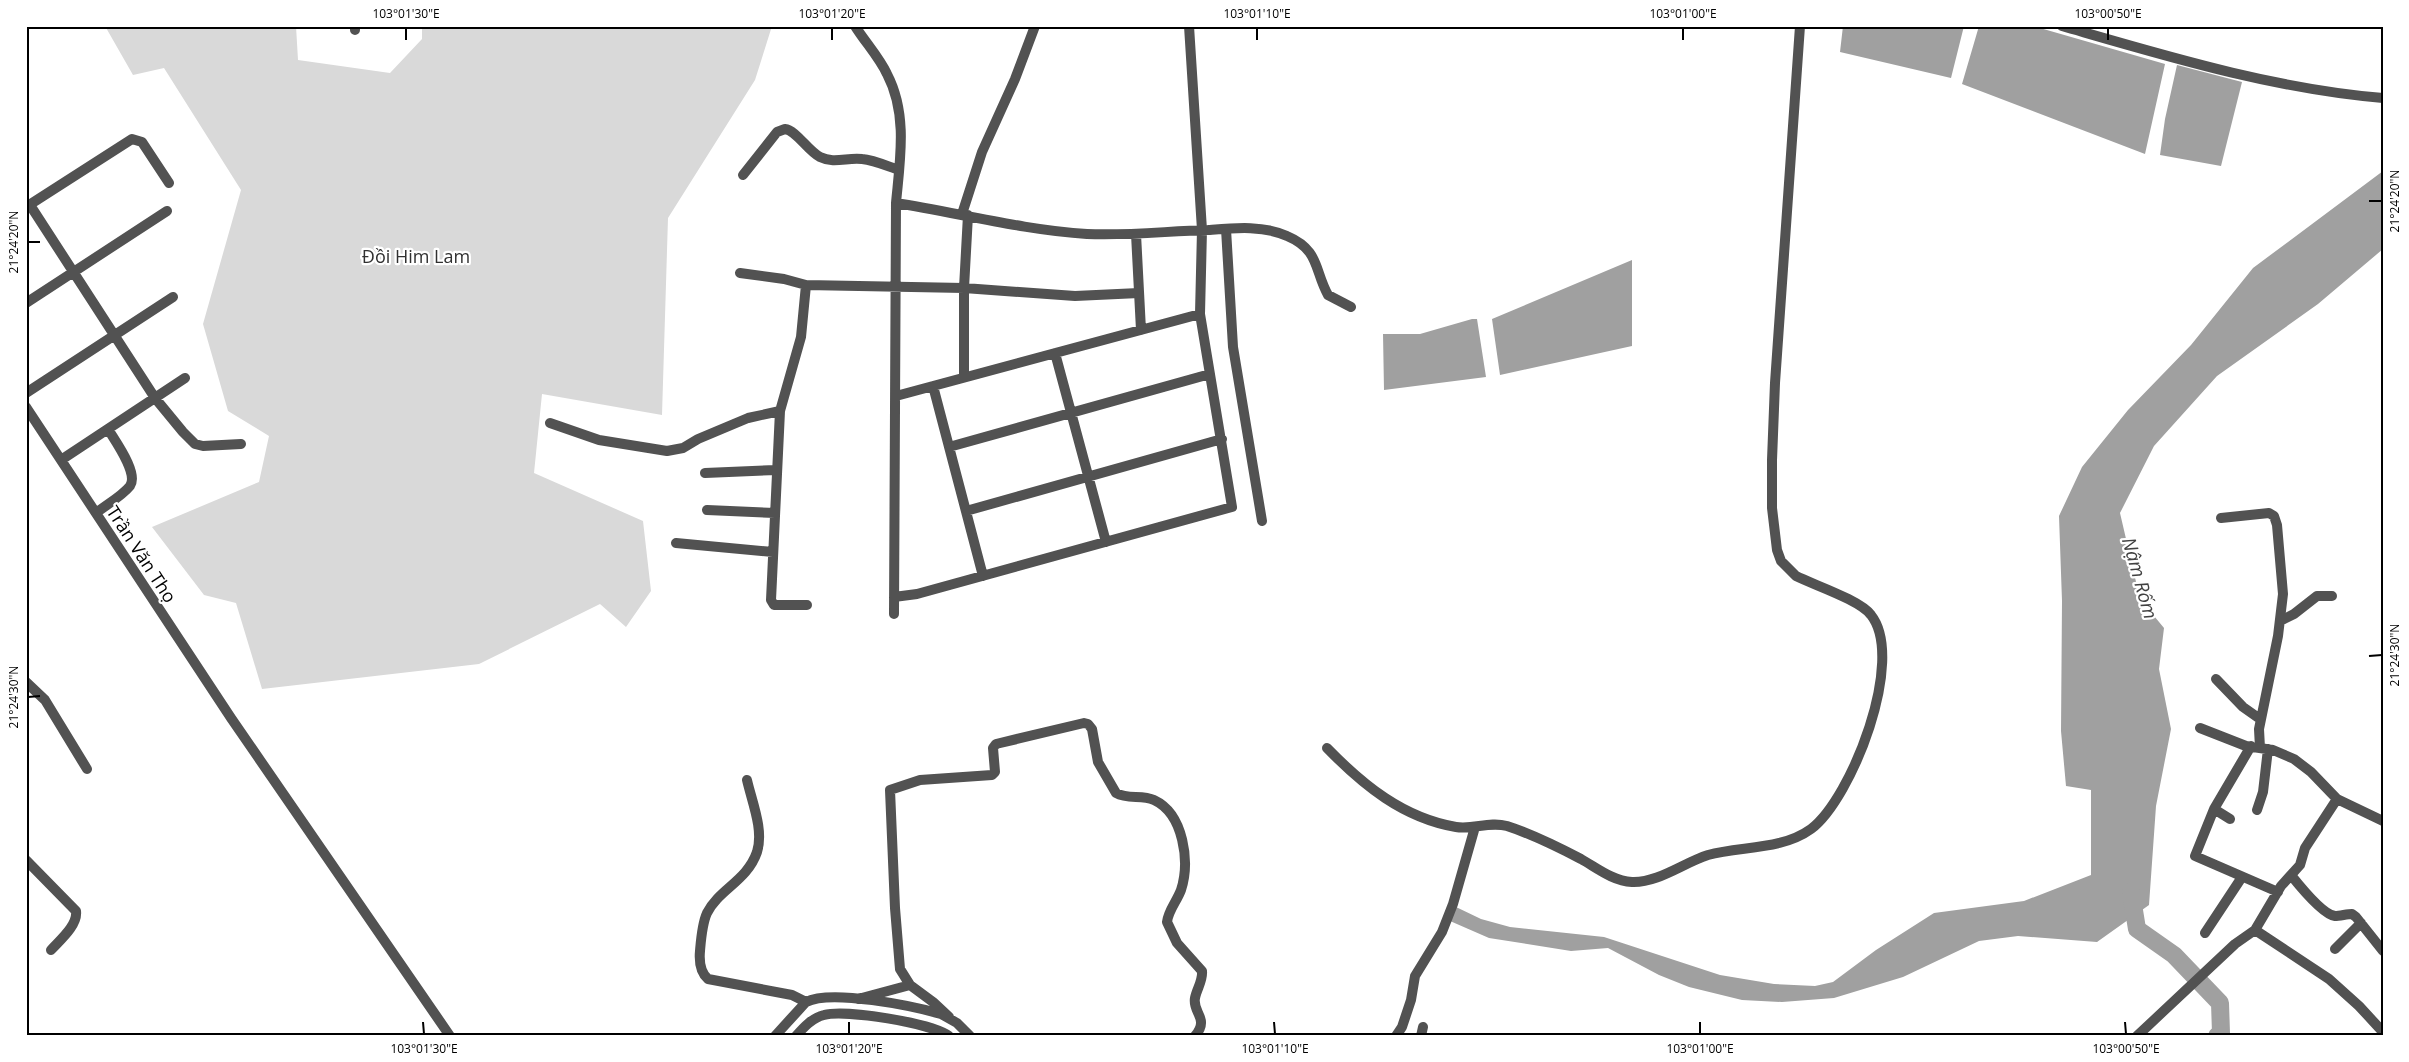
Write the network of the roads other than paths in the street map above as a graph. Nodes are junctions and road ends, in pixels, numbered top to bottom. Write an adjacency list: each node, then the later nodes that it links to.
1 (855, 26): 7 (street)
2 (1034, 26): 13 (street)
3 (1189, 26): 15 (street)
4 (1800, 26): 77 (street)
5 (2062, 26): 6 (street)
6 (2383, 98)
7 (899, 170): 8 (street); 10 (street)
8 (743, 175)
9 (170, 183): 11 (street)
10 (896, 203): 13 (street); 20 (street)
11 (28, 206): 17 (street)
12 (167, 211): 17 (street)
13 (965, 214): 16 (street); 21 (street)
14 (1226, 229): 15 (street); 25 (street); 54 (street)
15 (1202, 230): 16 (street); 26 (street)
16 (1136, 234): 22 (street)
17 (73, 272): 24 (street); 28 (street)
18 (740, 273): 19 (street)
19 (806, 285): 20 (street); 38 (street)
20 (896, 286): 21 (street); 35 (street)
21 (964, 288): 22 (street); 31 (street)
22 (1139, 294): 27 (street)
23 (173, 297): 28 (street)
24 (26, 303)
25 (1351, 307)
26 (1200, 314): 27 (street); 30 (street)
27 (1141, 330): 29 (street)
28 (116, 336): 34 (street); 36 (street)
29 (1055, 353): 31 (street); 39 (street)
30 (1210, 374): 39 (street); 42 (street)
31 (964, 377): 33 (street)
32 (185, 378): 36 (street)
33 (933, 386): 35 (street); 44 (street)
34 (26, 393)
35 (896, 396): 60 (street)
36 (155, 398): 41 (street); 43 (street)
37 (26, 407): 45 (street, Trần Văn Thọ)
38 (780, 411): 40 (street); 46 (street)
39 (1072, 412): 44 (street); 48 (street)
40 (550, 423)
41 (108, 429): 45 (street); 51 (street)
42 (1222, 439): 48 (street); 55 (street)
43 (241, 444)
44 (949, 447): 50 (street)
45 (61, 460): 51 (street, Trần Văn Thọ)
46 (776, 470): 47 (street); 52 (street)
47 (705, 473)
48 (1090, 476): 50 (street); 55 (street)
49 (707, 510): 52 (street)
50 (966, 511): 58 (street)
51 (96, 513): 93 (street, Trần Văn Thọ)
52 (775, 513): 57 (street)
53 (2221, 518): 63 (street)
54 (1262, 521)
55 (1106, 542): 58 (street)
56 (676, 543): 57 (street)
57 (773, 552): 61 (street)
58 (983, 576): 60 (street)
59 (2332, 596): 63 (street)
60 (894, 597): 62 (street)
61 (807, 605)
62 (894, 614)
63 (2280, 620): 66 (street)
64 (2216, 679): 66 (street)
65 (26, 682): 70 (street)
66 (2260, 719): 69 (street)
67 (2200, 728): 69 (street)
68 (1327, 748): 77 (street)
69 (2260, 748): 72 (street); 73 (street); 74 (street)
70 (87, 769)
71 (748, 780): 90 (street)
72 (2337, 799): 76 (street); 79 (street)
73 (2214, 809): 75 (street); 80 (street)
74 (2257, 810)
75 (2230, 819)
76 (2383, 821)
77 (1475, 827): 99 (street)
78 (26, 860): 86 (street)
79 (2290, 875): 81 (street); 82 (street)
80 (2242, 877): 81 (street); 84 (street)
81 (2278, 892): 83 (street)
82 (2361, 924): 85 (street); 87 (street)
83 (2254, 930): 92 (street); 100 (street)
84 (2205, 933)
85 (2335, 949)
86 (51, 950)
87 (2383, 951)
88 (910, 985): 89 (street); 91 (street); 98 (street)
89 (856, 999): 90 (street); 91 (street)
90 (806, 1002): 94 (street)
91 (948, 1017): 97 (street)
92 (2383, 1032)
93 (450, 1036)
94 (775, 1036)
95 (796, 1036): 96 (street)
96 (948, 1036)
97 (970, 1036)
98 (1195, 1036)
99 (1396, 1036)
100 (2137, 1036)

